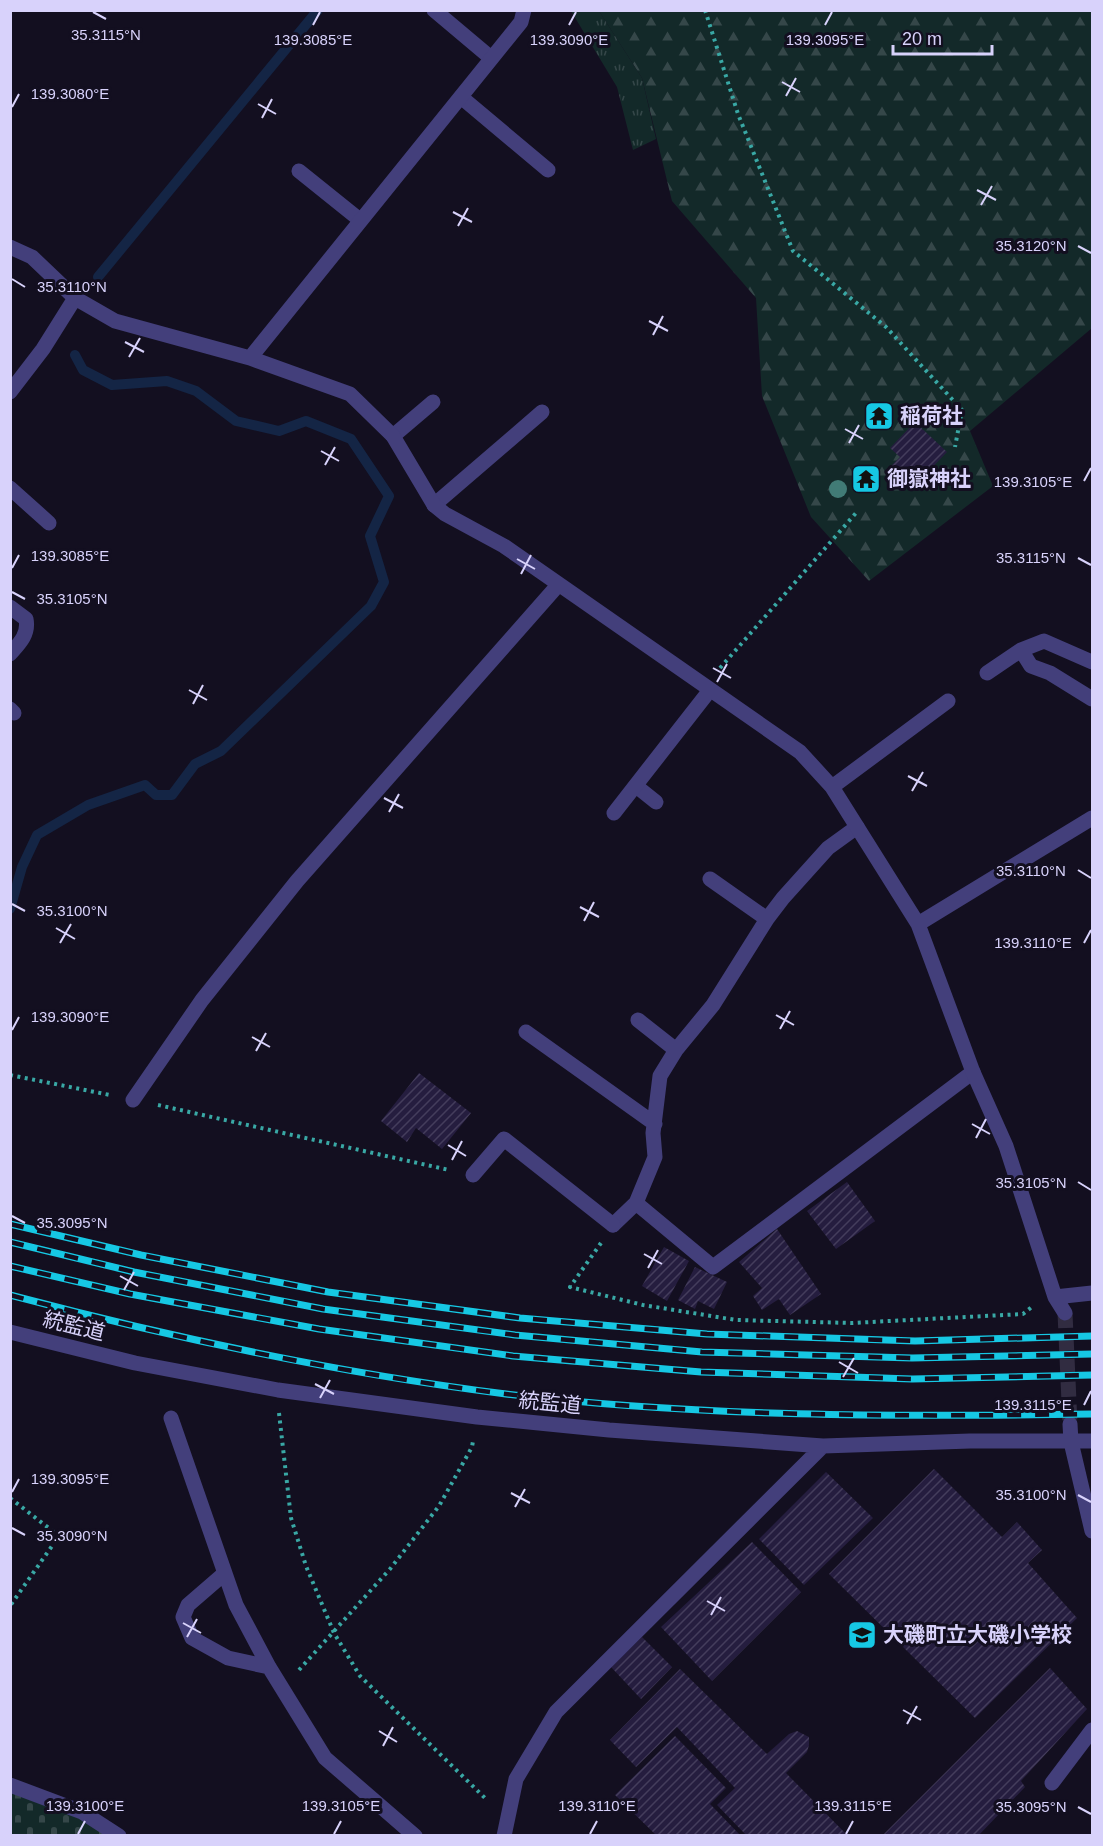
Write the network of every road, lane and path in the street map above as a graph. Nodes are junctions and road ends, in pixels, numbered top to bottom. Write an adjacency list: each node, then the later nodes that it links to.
1 (434, 10): 4 (street)
2 (525, 10): 4 (street)
3 (705, 10): 16 (path)
4 (491, 58): 5 (street)
5 (461, 97): 6 (street); 8 (street)
6 (548, 170)
7 (299, 171): 8 (street)
8 (360, 220): 11 (street)
9 (10, 247): 10 (street)
10 (75, 298): 11 (street); 12 (street)
11 (250, 358): 15 (street)
12 (10, 392)
13 (433, 402): 15 (street)
14 (542, 412): 18 (street)
15 (393, 436): 18 (street)
16 (955, 447)
17 (10, 488): 20 (street)
18 (434, 505): 21 (street)
19 (856, 513): 27 (path)
20 (49, 523)
21 (559, 584): 27 (street); 44 (street)
22 (10, 608): 24 (street)
23 (1021, 650): 25 (street); 26 (street); 28 (street)
24 (10, 654)
25 (1092, 662)
26 (987, 673)
27 (707, 688): 30 (street); 31 (street)
28 (1092, 699)
29 (948, 701): 31 (street)
30 (636, 786): 32 (street); 33 (street)
31 (832, 787): 35 (street)
32 (656, 802)
33 (614, 813)
34 (1092, 818): 38 (street)
35 (857, 827): 37 (street); 38 (street)
36 (710, 879): 37 (street)
37 (767, 919): 41 (street)
38 (918, 924): 42 (street)
39 (638, 1020): 41 (street)
40 (526, 1032): 45 (street)
41 (676, 1050): 45 (street)
42 (972, 1072): 47 (street); 50 (street)
43 (10, 1075): 44 (path)
44 (133, 1100): 46 (path)
45 (655, 1124): 47 (street)
46 (473, 1175): 48 (street)
47 (636, 1203): 48 (street)
48 (613, 1225): 50 (path)
49 (1092, 1293): 50 (street)
50 (1055, 1297): 51 (street)
51 (1065, 1313)
52 (10, 1332): 53 (street, 統監道)
53 (477, 1417): 59 (street, 統監道); 64 (path)
54 (171, 1418): 62 (street)
55 (1070, 1424): 57 (street)
56 (279, 1433): 64 (path)
57 (1071, 1442): 58 (street, 統監道); 59 (street, 統監道); 61 (street)
58 (1092, 1442)
59 (823, 1446): 70 (street)
60 (10, 1498): 63 (path)
61 (1092, 1531)
62 (225, 1573): 65 (street); 65 (street)
63 (10, 1606)
64 (333, 1633): 66 (path); 70 (path)
65 (269, 1667): 66 (street)
66 (283, 1688): 72 (street)
67 (1092, 1730): 68 (street)
68 (1052, 1783)
69 (10, 1785): 71 (street)
70 (506, 1828)
71 (119, 1836)
72 (415, 1836)

